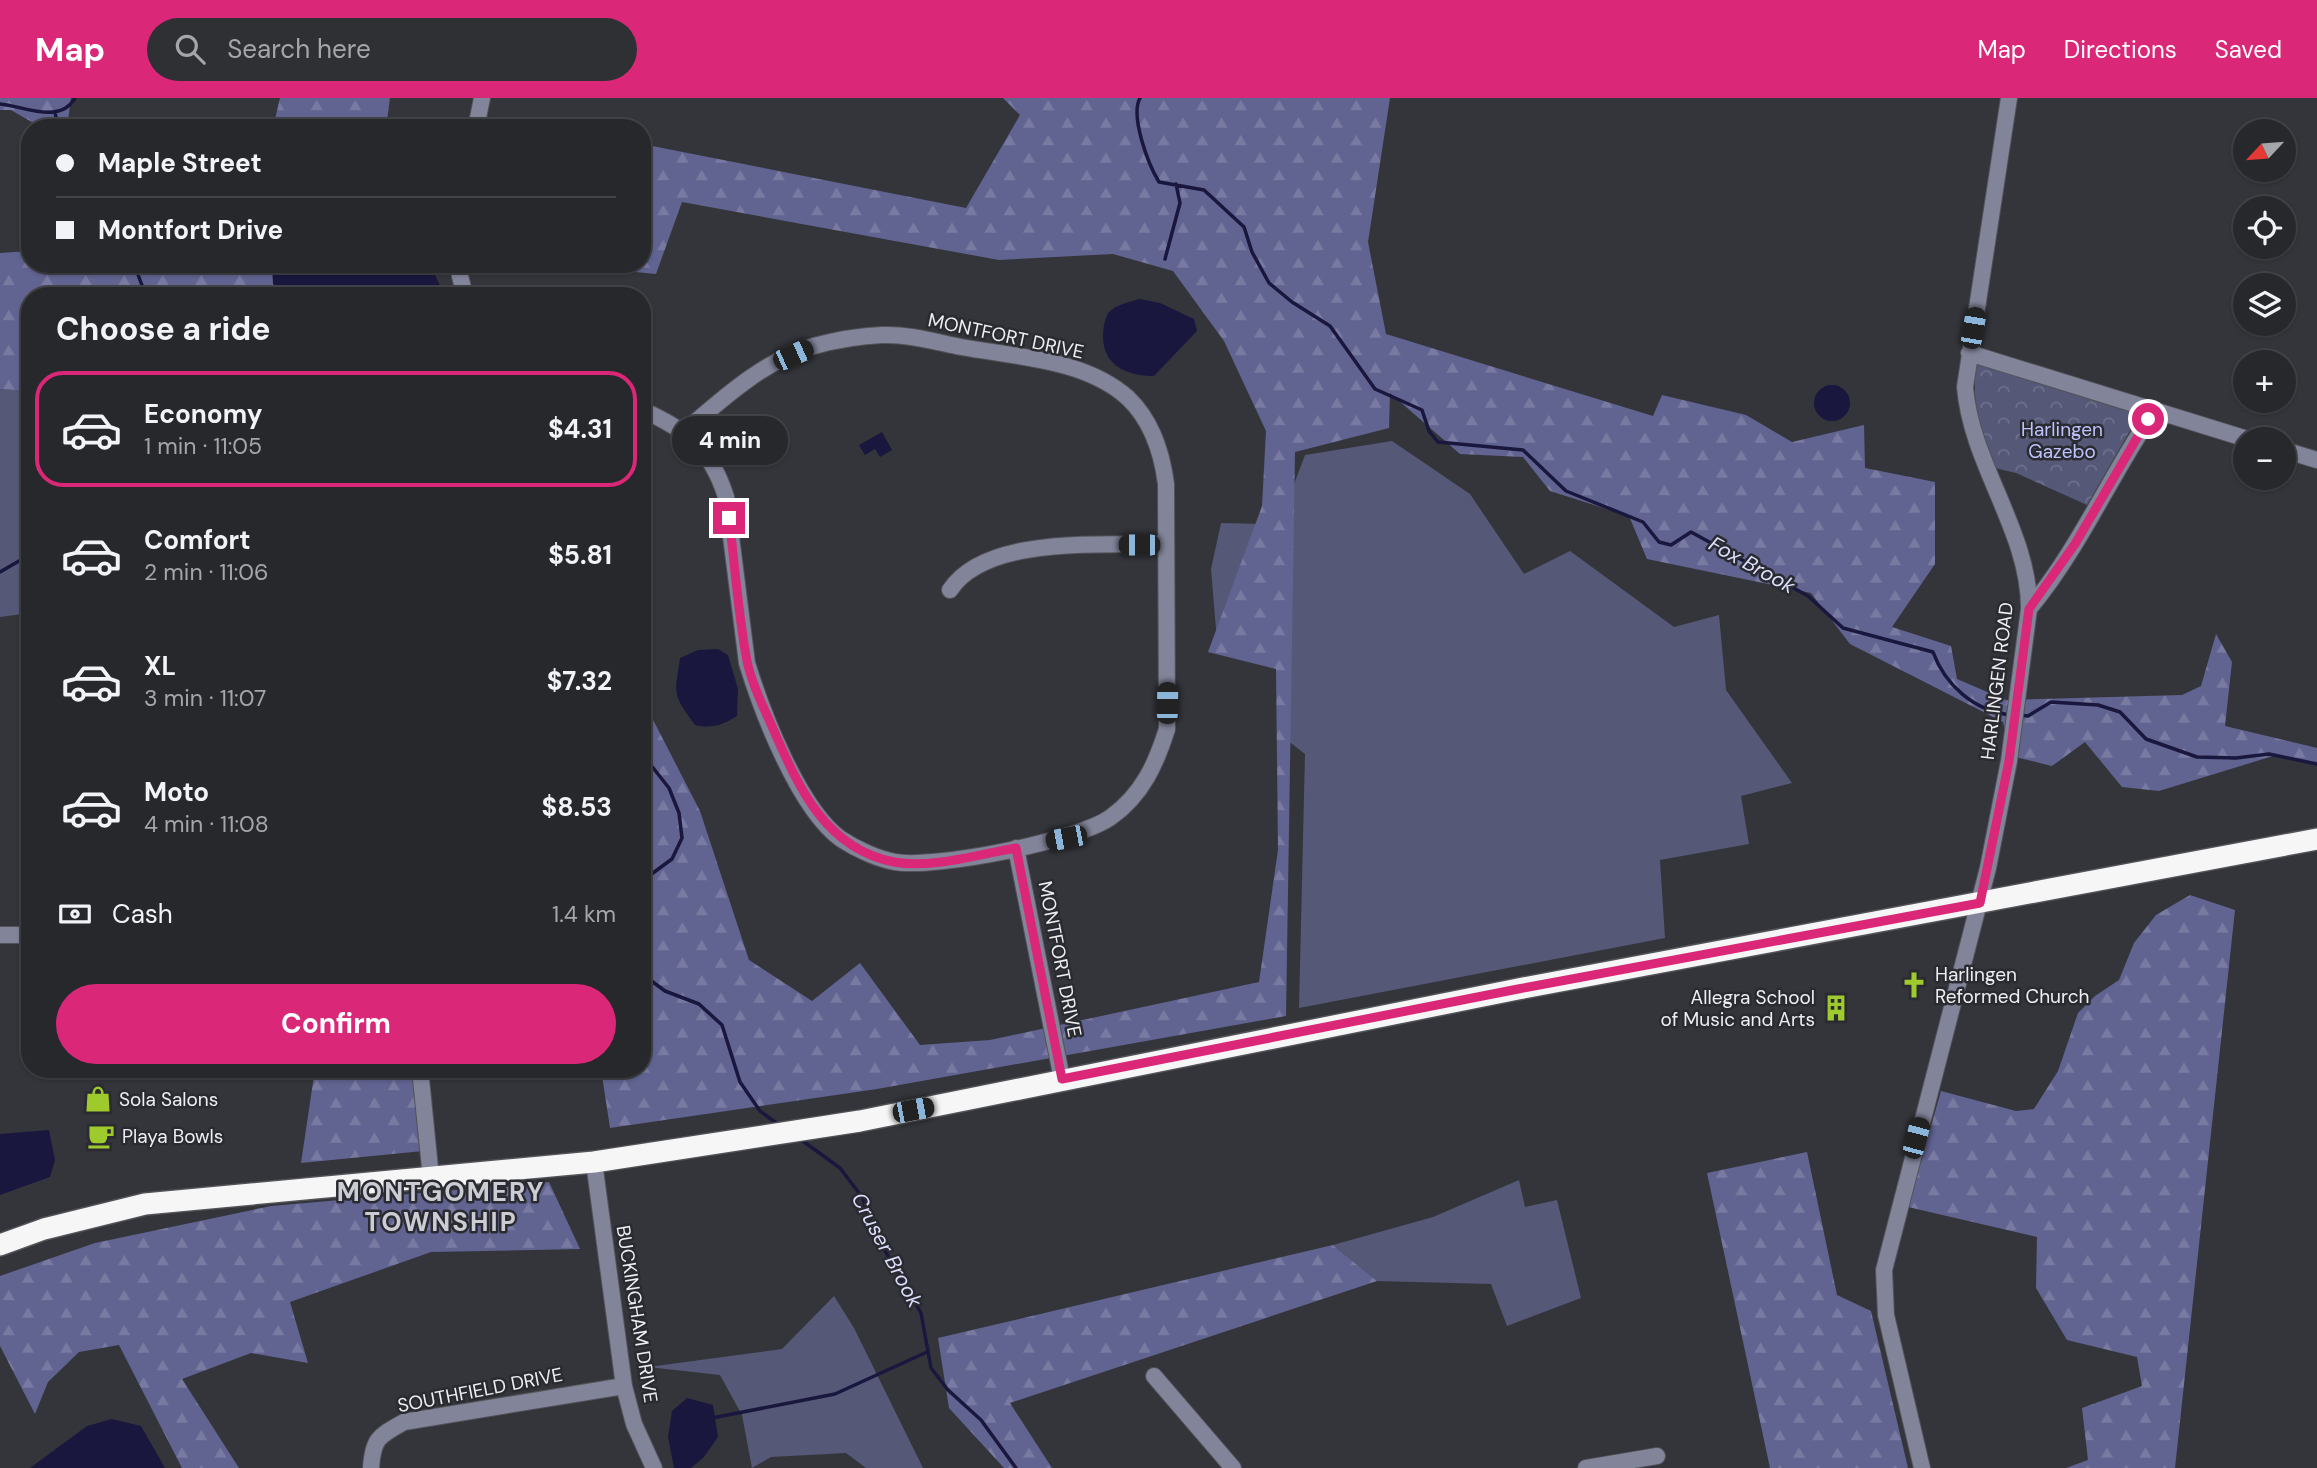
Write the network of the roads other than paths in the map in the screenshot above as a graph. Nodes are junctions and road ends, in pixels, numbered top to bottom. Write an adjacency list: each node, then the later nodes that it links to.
1 (482, 98): 3 (street)
2 (2009, 98): 4 (street, HARLINGEN ROAD)
3 (478, 119)
4 (1969, 353): 5 (street); 13 (street, HARLINGEN ROAD)
5 (2154, 411): 8 (street); 13 (street)
6 (651, 414): 7 (street, MONTFORT DRIVE)
7 (685, 431): 11 (street, MONTFORT DRIVE); 15 (street, MONTFORT DRIVE)
8 (2233, 435)
9 (2296, 454): 10 (street)
10 (2317, 460)
11 (1166, 544): 12 (street); 15 (street, MONTFORT DRIVE)
12 (950, 590)
13 (2029, 609): 16 (street, HARLINGEN ROAD)
14 (2317, 839): 16 (highway)
15 (1016, 848): 20 (street, MONTFORT DRIVE)
16 (1980, 903): 20 (highway); 31 (street, HARLINGEN ROAD)
17 (0, 935): 18 (street)
18 (21, 936)
19 (421, 1078): 22 (street)
20 (1062, 1079): 21 (highway)
21 (594, 1162): 22 (highway); 25 (street, BUCKINGHAM DRIVE)
22 (431, 1178): 23 (highway)
23 (0, 1245)
24 (1154, 1376): 29 (street)
25 (624, 1386): 27 (street, SOUTHFIELD DRIVE); 28 (street, BUCKINGHAM DRIVE)
26 (1657, 1456): 30 (street)
27 (371, 1468)
28 (654, 1468)
29 (1233, 1468)
30 (1586, 1468)
31 (1922, 1468)

